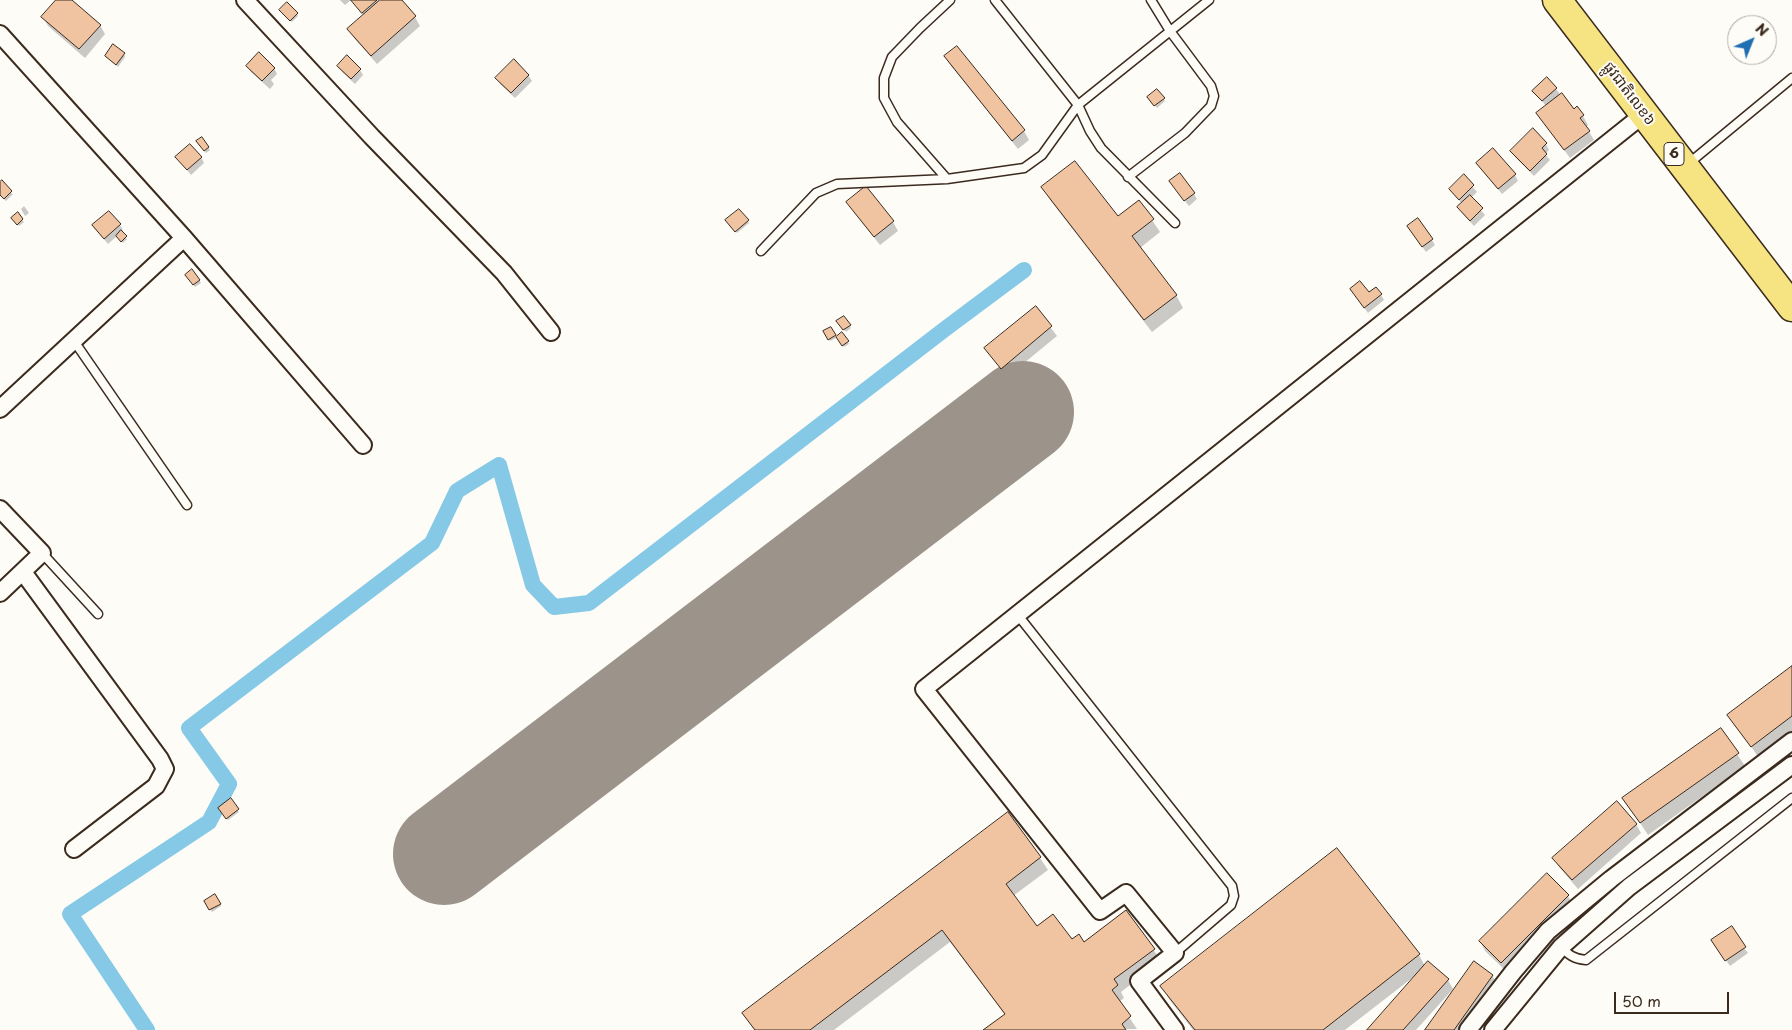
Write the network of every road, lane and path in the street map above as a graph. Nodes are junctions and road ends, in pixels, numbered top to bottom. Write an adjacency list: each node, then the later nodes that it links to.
1 (245, 0): 19 (street)
2 (950, 0): 14 (lane)
3 (995, 0): 10 (lane)
4 (1151, 0): 7 (lane)
5 (1209, 0): 7 (lane)
6 (1558, 0): 11 (highway, ផ្លូវជាតិលេខ៦ / 6)
7 (1170, 31): 10 (lane); 13 (lane)
8 (0, 34): 16 (street)
9 (1792, 78): 12 (lane)
10 (1078, 105): 13 (lane); 14 (lane)
11 (1644, 114): 12 (highway, ផ្លូវជាតិលេខ៦ / 6); 29 (street)
12 (1684, 166): 18 (highway, ផ្លូវជាតិលេខ៦ / 6)
13 (1128, 176): 15 (lane)
14 (947, 179): 17 (lane)
15 (1175, 223)
16 (184, 238): 20 (street); 22 (street)
17 (761, 251)
18 (1789, 299)
19 (551, 332)
20 (74, 340): 21 (street); 23 (lane)
21 (0, 409)
22 (363, 445)
23 (187, 506)
24 (0, 509): 25 (street)
25 (42, 553): 26 (street); 28 (lane)
26 (22, 572): 27 (street); 33 (street)
27 (0, 593)
28 (98, 614)
29 (1017, 614): 36 (lane); 36 (street)
30 (1792, 741): 34 (street)
31 (1792, 765): 35 (street)
32 (1792, 798): 35 (lane)
33 (74, 849)
34 (1548, 931): 35 (street); 38 (street)
35 (1561, 947): 39 (street)
36 (1175, 953): 37 (street)
37 (1176, 1030)
38 (1468, 1030)
39 (1493, 1030)

